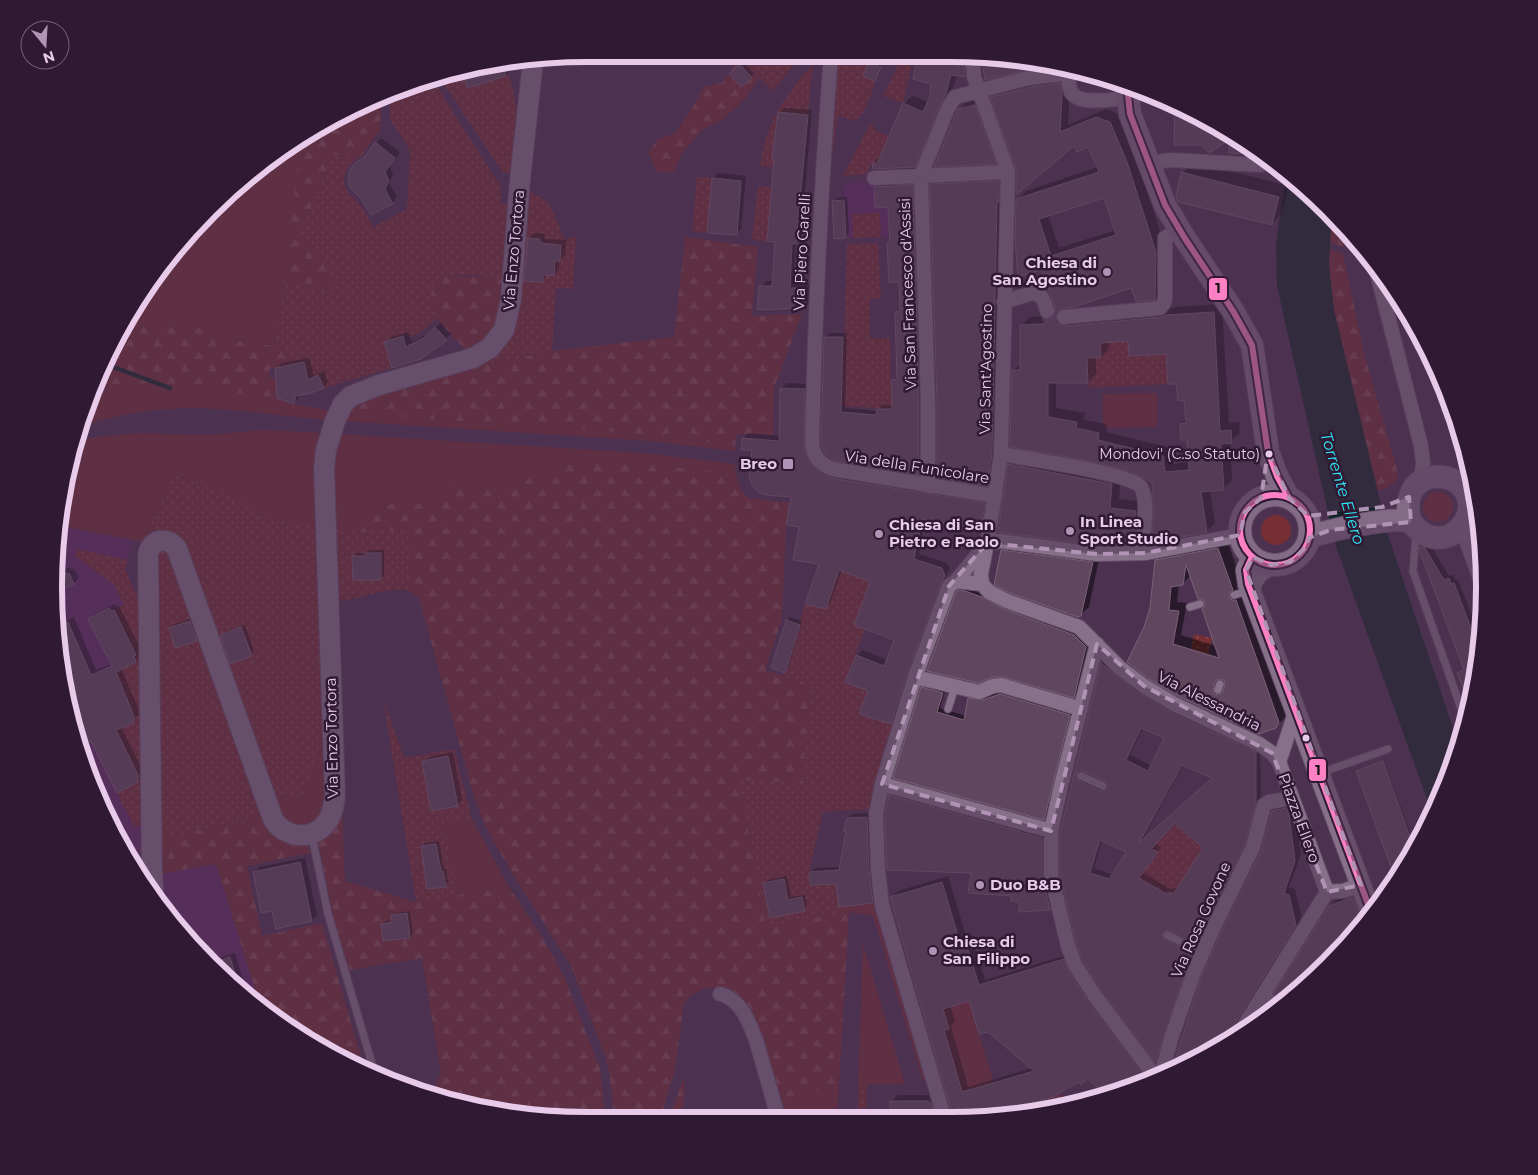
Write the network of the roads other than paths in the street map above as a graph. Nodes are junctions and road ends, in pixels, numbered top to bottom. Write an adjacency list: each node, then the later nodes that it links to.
1 (830, 62): 19 (street, Via Piero Garelli)
2 (972, 63): 6 (street, Via Sant'Agostino)
3 (532, 66): 58 (street, Via Enzo Tortora)
4 (1055, 73): 6 (street)
5 (1069, 76): 7 (street)
6 (979, 90): 11 (street, Via Sant'Agostino); 12 (street, Via San Francesco d'Assisi)
7 (1125, 92)
8 (1127, 93): 10 (main road)
9 (1261, 165): 10 (street)
10 (1149, 166): 14 (main road)
11 (1008, 172): 12 (street); 16 (street, Via Sant'Agostino)
12 (921, 175): 13 (street); 23 (street, Via San Francesco d'Assisi)
13 (874, 178)
14 (1179, 229): 18 (street); 20 (main road)
15 (1381, 287): 22 (street)
16 (1004, 302): 17 (street); 21 (street, Via Sant'Agostino)
17 (1047, 310)
18 (1064, 316)
19 (813, 451): 23 (street, Via della Funicolare)
20 (1268, 452): 26 (main road); 27 (main road)
21 (1000, 454): 24 (street, Via Sant'Agostino); 36 (street)
22 (1424, 485): 25 (main road); 29 (main road); 33 (main road)
23 (928, 486): 24 (street, Via della Funicolare)
24 (995, 496): 34 (street, Via Sant'Agostino)
25 (1467, 496)
26 (1261, 498): 27 (main road); 32 (main road)
27 (1289, 498): 30 (main road)
28 (1469, 506): 31 (main road)
29 (1384, 515): 30 (main road); 33 (main road)
30 (1322, 521): 37 (main road)
31 (1464, 523): 33 (main road); 35 (main road)
32 (1240, 535): 34 (street); 37 (main road)
33 (1424, 538): 38 (main road); 48 (lane)
34 (998, 541): 39 (street); 40 (street, Via Sant'Agostino)
35 (1474, 549)
36 (1142, 551)
37 (1262, 561): 49 (street)
38 (1475, 566)
39 (953, 583): 40 (street, Via Alessandria); 44 (street)
40 (985, 588): 43 (street, Via Alessandria)
41 (1200, 604): 42 (lane)
42 (1190, 607)
43 (1097, 644): 47 (street); 51 (street, Via Alessandria)
44 (915, 677): 45 (street); 54 (street)
45 (955, 687): 46 (lane); 47 (street)
46 (948, 709)
47 (1081, 709): 57 (street)
48 (1461, 709)
49 (1296, 710): 51 (street, Piazza Ellero); 52 (street)
50 (1388, 749): 52 (lane)
51 (1279, 762): 56 (street, Piazza Ellero)
52 (1320, 773): 60 (street)
53 (1081, 776): 55 (lane)
54 (882, 784): 57 (street); 73 (street)
55 (1102, 786)
56 (1292, 798): 61 (street, Piazza Ellero); 70 (street, Via Rosa Govone)
57 (1051, 831): 71 (street)
58 (311, 833): 59 (street); 69 (lane)
59 (153, 881)
60 (1361, 885): 61 (street); 62 (street)
61 (1326, 892): 66 (street)
62 (1368, 905)
63 (1167, 935): 64 (lane)
64 (1179, 941)
65 (720, 994): 72 (street)
66 (1262, 996): 67 (street); 68 (street)
67 (1272, 1002)
68 (1249, 1019)
69 (373, 1066)
70 (1161, 1068)
71 (1153, 1072)
72 (777, 1112)
73 (943, 1112)

